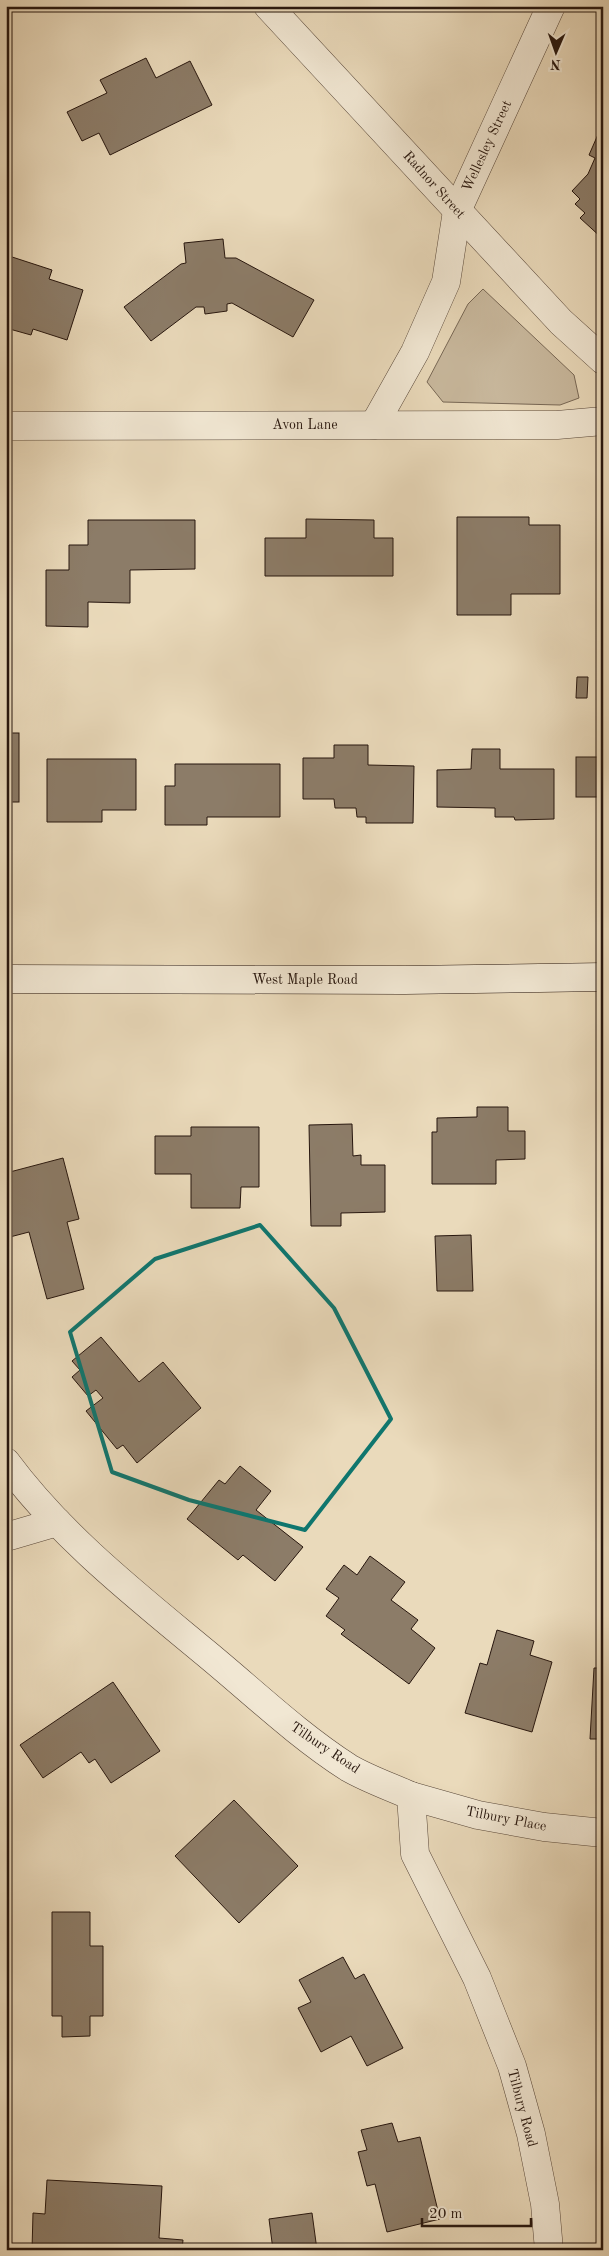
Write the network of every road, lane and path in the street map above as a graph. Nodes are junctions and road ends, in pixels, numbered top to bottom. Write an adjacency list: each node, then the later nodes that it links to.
1 (268, 6): 3 (street, Radnor Street)
2 (551, 6): 3 (street, Wellesley Street)
3 (457, 210): 4 (street, Radnor Street); 6 (street, Wellesley Street)
4 (603, 360)
5 (603, 421): 6 (street, Avon Lane)
6 (374, 424): 7 (street, Avon Lane)
7 (6, 426)
8 (603, 977): 9 (street, West Maple Road)
9 (6, 979)
10 (6, 1462): 11 (street, Tilbury Road)
11 (57, 1522): 12 (street); 13 (street, Tilbury Road)
12 (6, 1537)
13 (411, 1796): 14 (street, Tilbury Place); 15 (street, Tilbury Road)
14 (603, 1832)
15 (549, 2250)

